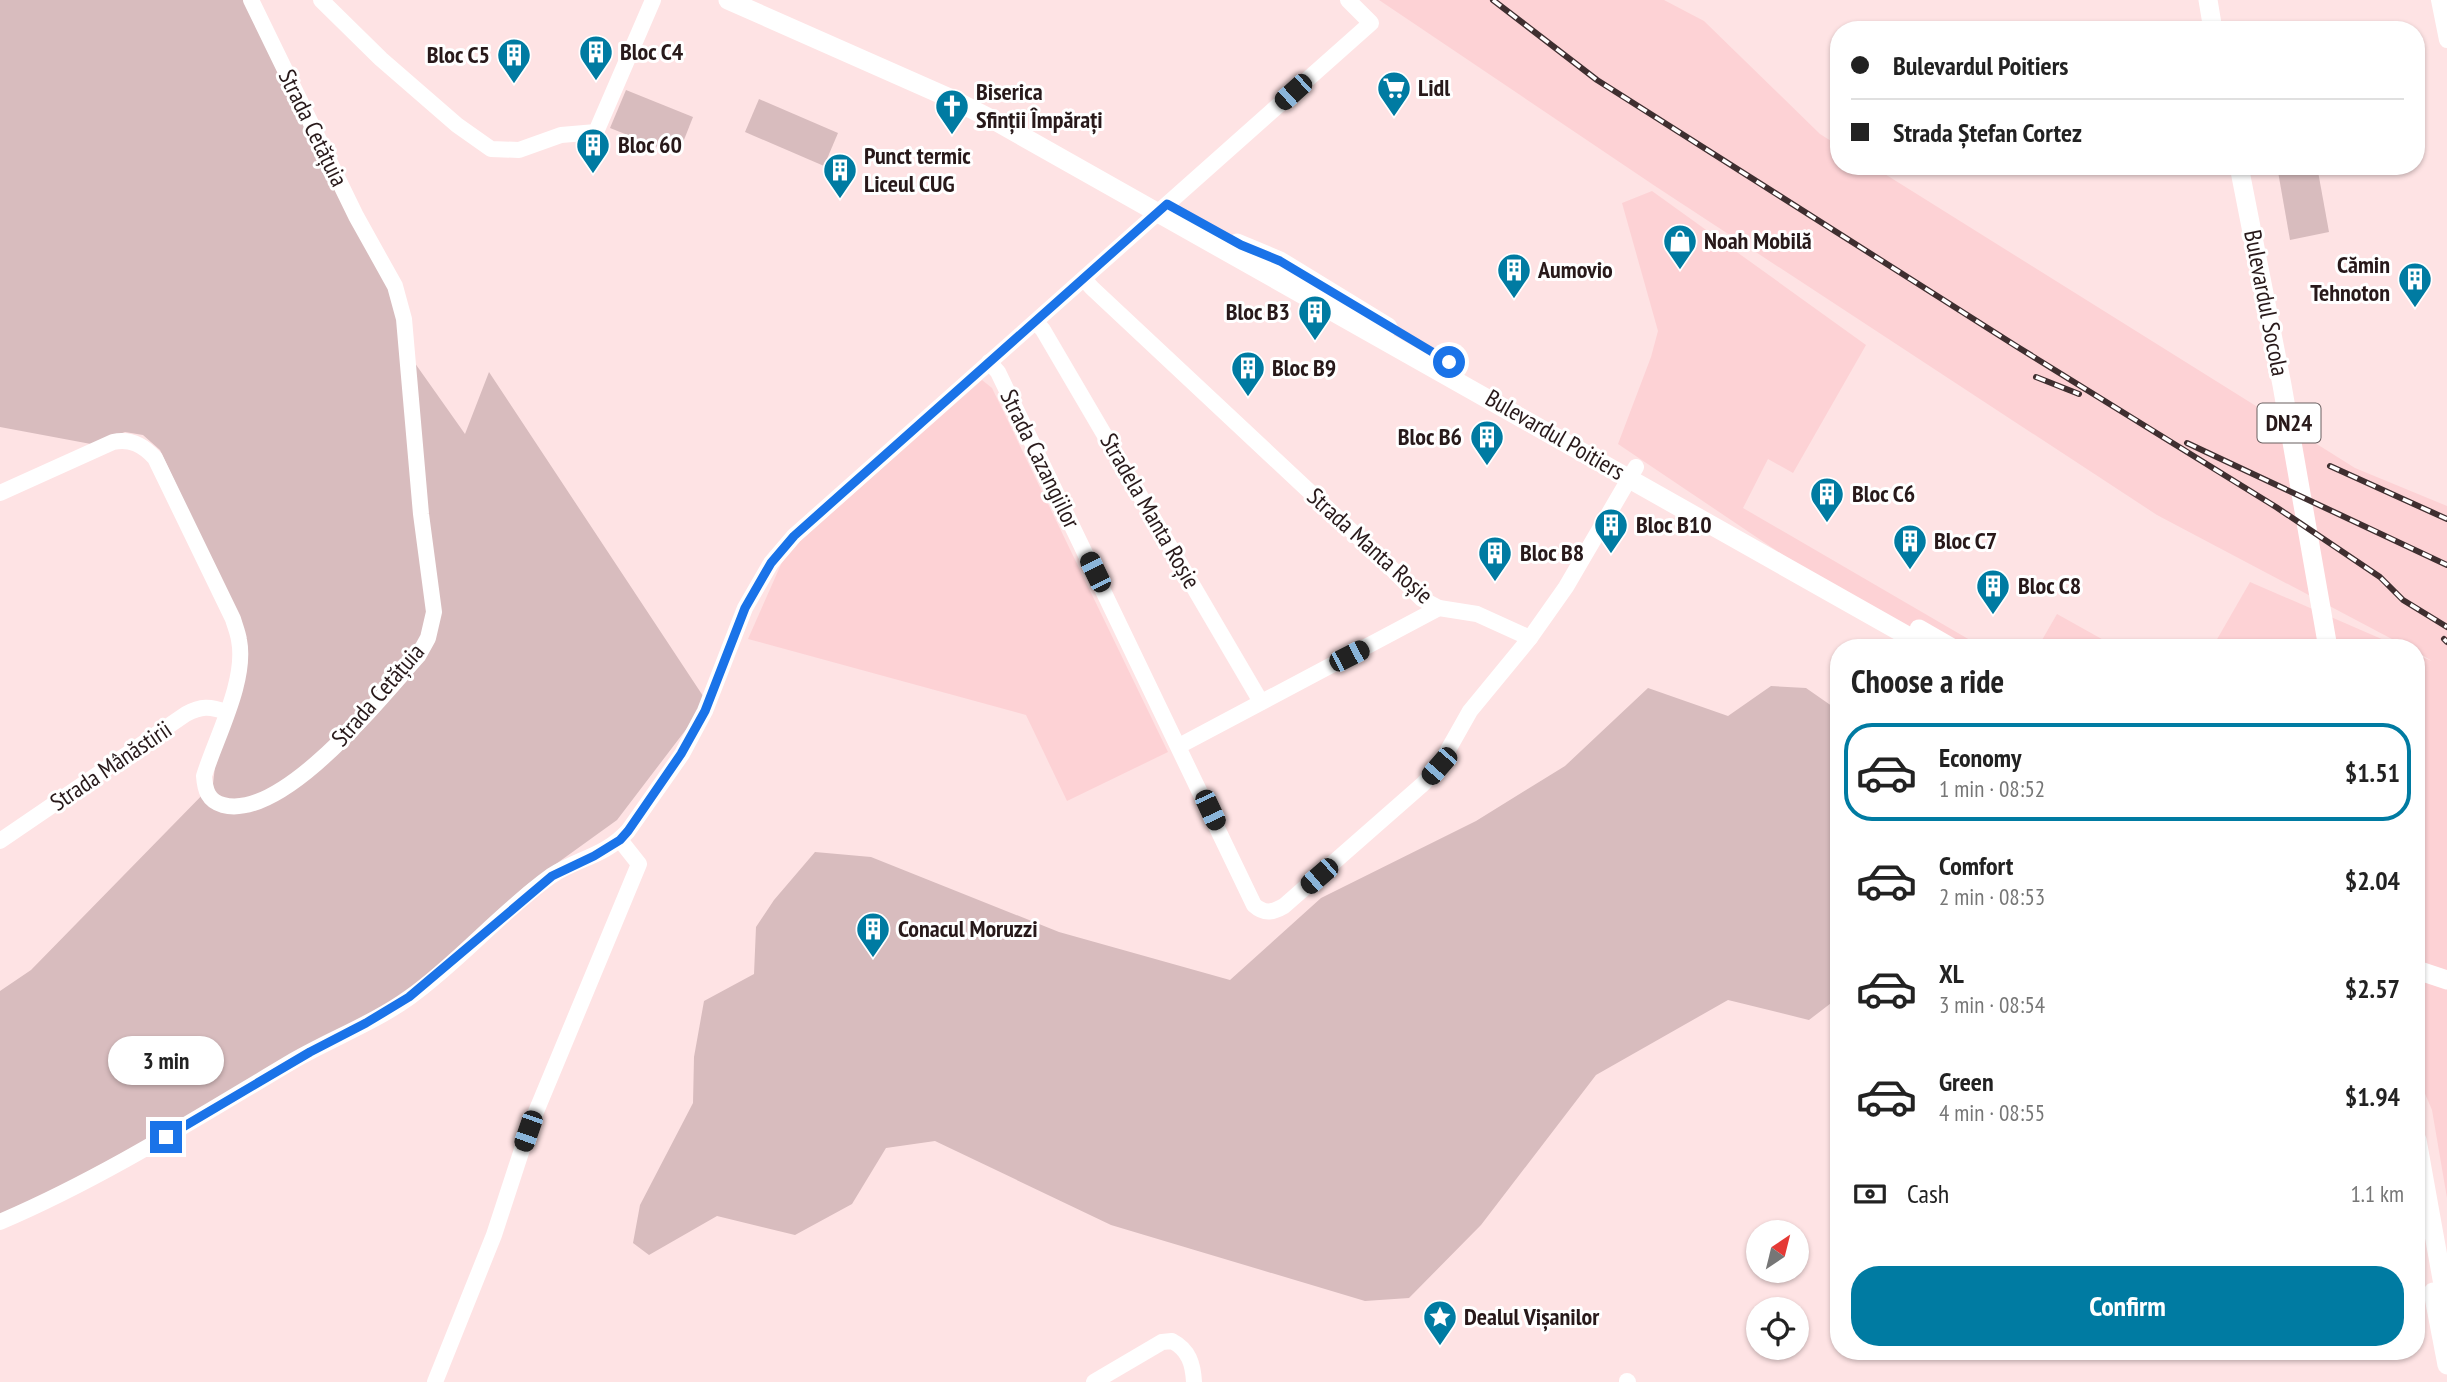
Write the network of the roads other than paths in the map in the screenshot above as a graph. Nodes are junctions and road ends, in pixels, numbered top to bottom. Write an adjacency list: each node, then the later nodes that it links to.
1 (251, 0): 29 (street, Strada Cetățuia)
2 (321, 0): 3 (street)
3 (653, 0)
4 (728, 0): 16 (main road, Bulevardul Poitiers)
5 (756, 0): 16 (main road, Bulevardul Poitiers)
6 (1348, 0): 16 (street)
7 (2196, 0): 10 (main road)
8 (2208, 0): 11 (main road)
9 (2439, 0): 12 (street)
10 (2200, 21)
11 (2212, 21)
12 (2447, 40)
13 (2230, 175): 15 (main road, Bulevardul Socola / DN24)
14 (2239, 175): 15 (main road, Bulevardul Socola / DN24)
15 (2240, 200): 26 (main road, Bulevardul Socola / DN24); 27 (main road, Bulevardul Socola / DN24)
16 (1163, 208): 17 (street); 20 (main road, Bulevardul Poitiers)
17 (1084, 279): 18 (street); 22 (street, Strada Manta Roșie)
18 (1036, 322): 19 (street); 28 (street, Stradela Manta Roșie)
19 (989, 362): 30 (street, Strada Cazangiilor); 31 (street)
20 (1633, 473): 23 (street); 24 (main road, Bulevardul Poitiers); 25 (main road, Bulevardul Poitiers)
21 (0, 493): 29 (street, Strada Cetățuia)
22 (1439, 608): 23 (street, Strada Manta Roșie); 28 (street)
23 (1530, 638): 30 (street, Strada Cazangiilor)
24 (1915, 639)
25 (1936, 639)
26 (2315, 639)
27 (2326, 639)
28 (1261, 702): 30 (street)
29 (226, 712): 32 (street, Strada Mânăstirii)
30 (1179, 746)
31 (620, 840): 36 (street); 40 (street)
32 (0, 841)
33 (2425, 973): 34 (main road)
34 (2447, 980)
35 (2425, 1185): 38 (main road)
36 (0, 1222)
37 (2425, 1245): 39 (main road)
38 (2447, 1307)
39 (2447, 1365)
40 (435, 1382)
41 (1094, 1382): 42 (street)
42 (1195, 1382)

